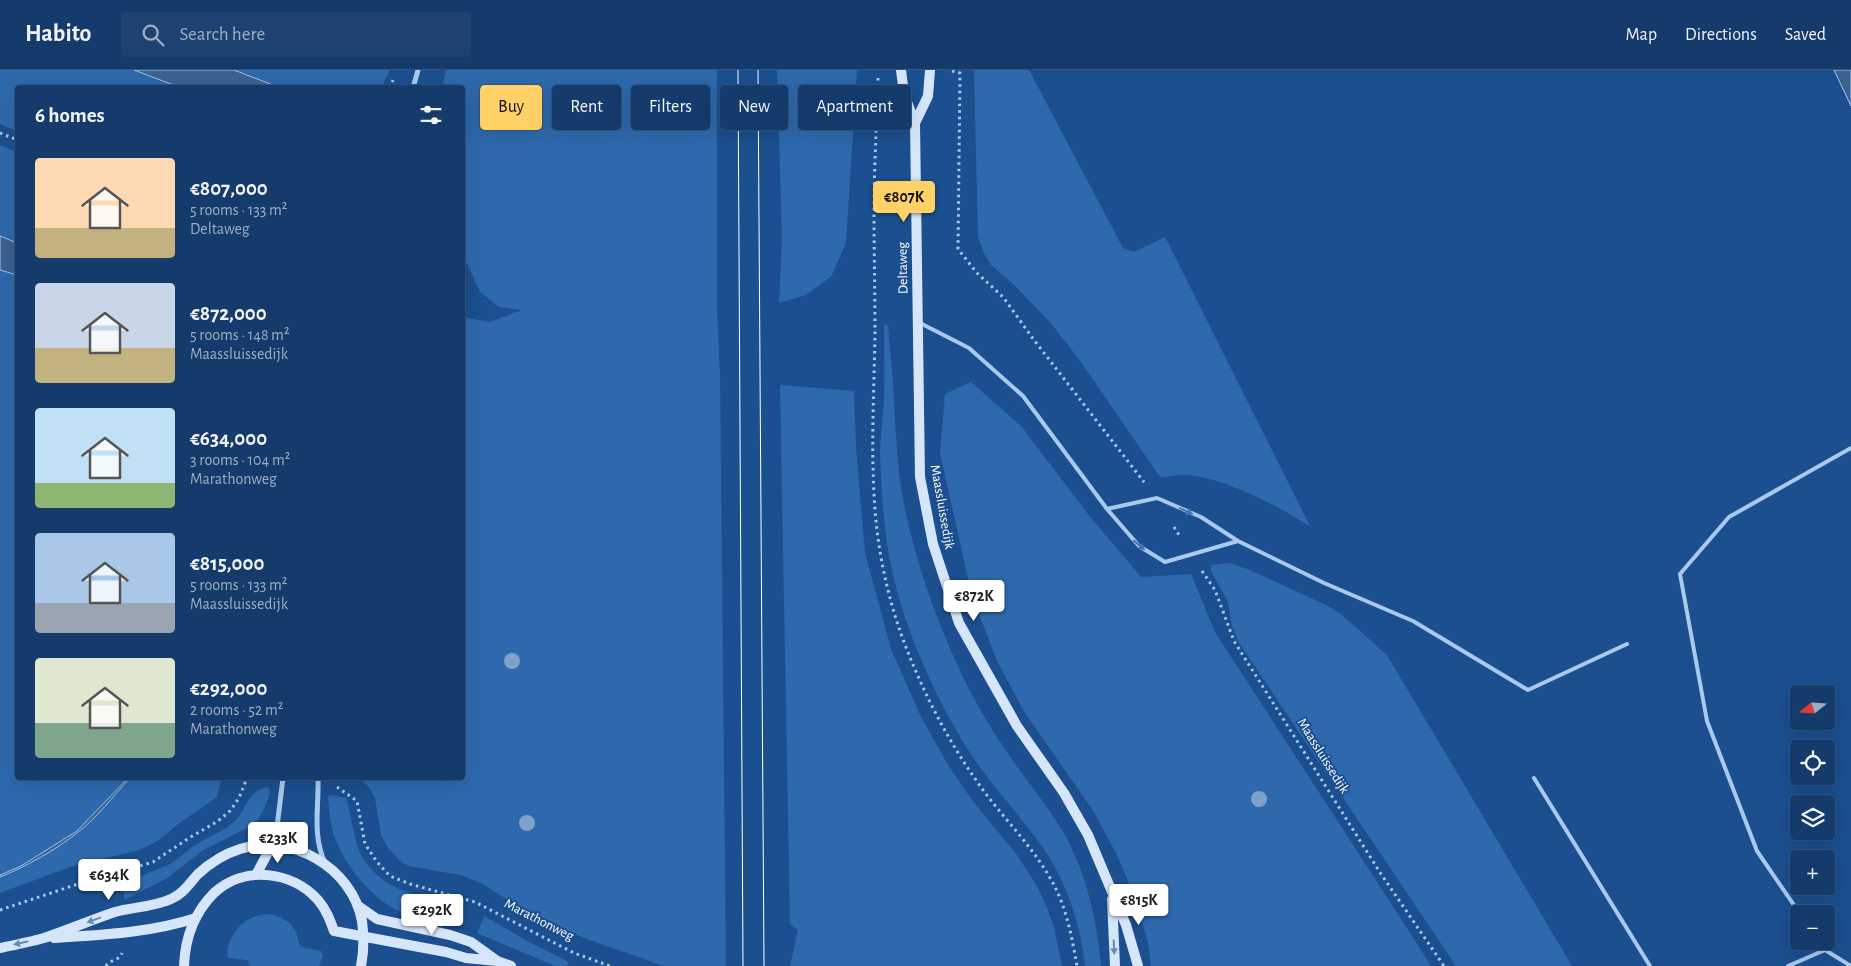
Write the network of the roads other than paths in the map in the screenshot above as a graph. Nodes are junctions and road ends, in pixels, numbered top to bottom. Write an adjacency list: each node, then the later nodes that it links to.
1 (418, 70): 4 (street)
2 (901, 70): 5 (main road, Deltaweg)
3 (930, 70): 5 (main road, Deltaweg)
4 (415, 85)
5 (915, 123): 6 (main road, Deltaweg)
6 (918, 322): 8 (lane); 17 (main road, Maassluissedijk)
7 (1851, 448): 19 (lane)
8 (1107, 509): 9 (lane, one-way to 9); 9 (lane, one-way to 9)
9 (1238, 541): 10 (lane)
10 (1627, 644)
11 (1534, 778): 31 (lane)
12 (282, 780): 14 (street)
13 (318, 780): 15 (street)
14 (272, 844): 15 (main road); 16 (main road); 22 (main road, one-way to 22)
15 (327, 865): 18 (main road)
16 (256, 875): 20 (main road); 21 (main road)
17 (1112, 893): 29 (main road, Maassluissedijk, one-way to 29); 30 (main road, Maassluissedijk)
18 (357, 905): 21 (main road); 25 (main road)
19 (1794, 905)
20 (196, 918): 22 (main road); 26 (main road)
21 (363, 935): 25 (main road); 27 (main road)
22 (43, 938): 23 (main road, one-way to 23)
23 (0, 948)
24 (1825, 950): 32 (lane); 33 (lane)
25 (497, 961): 28 (main road)
26 (184, 966)
27 (361, 966)
28 (511, 966)
29 (1115, 966)
30 (1138, 966)
31 (1650, 966)
32 (1788, 966)
33 (1850, 966)

